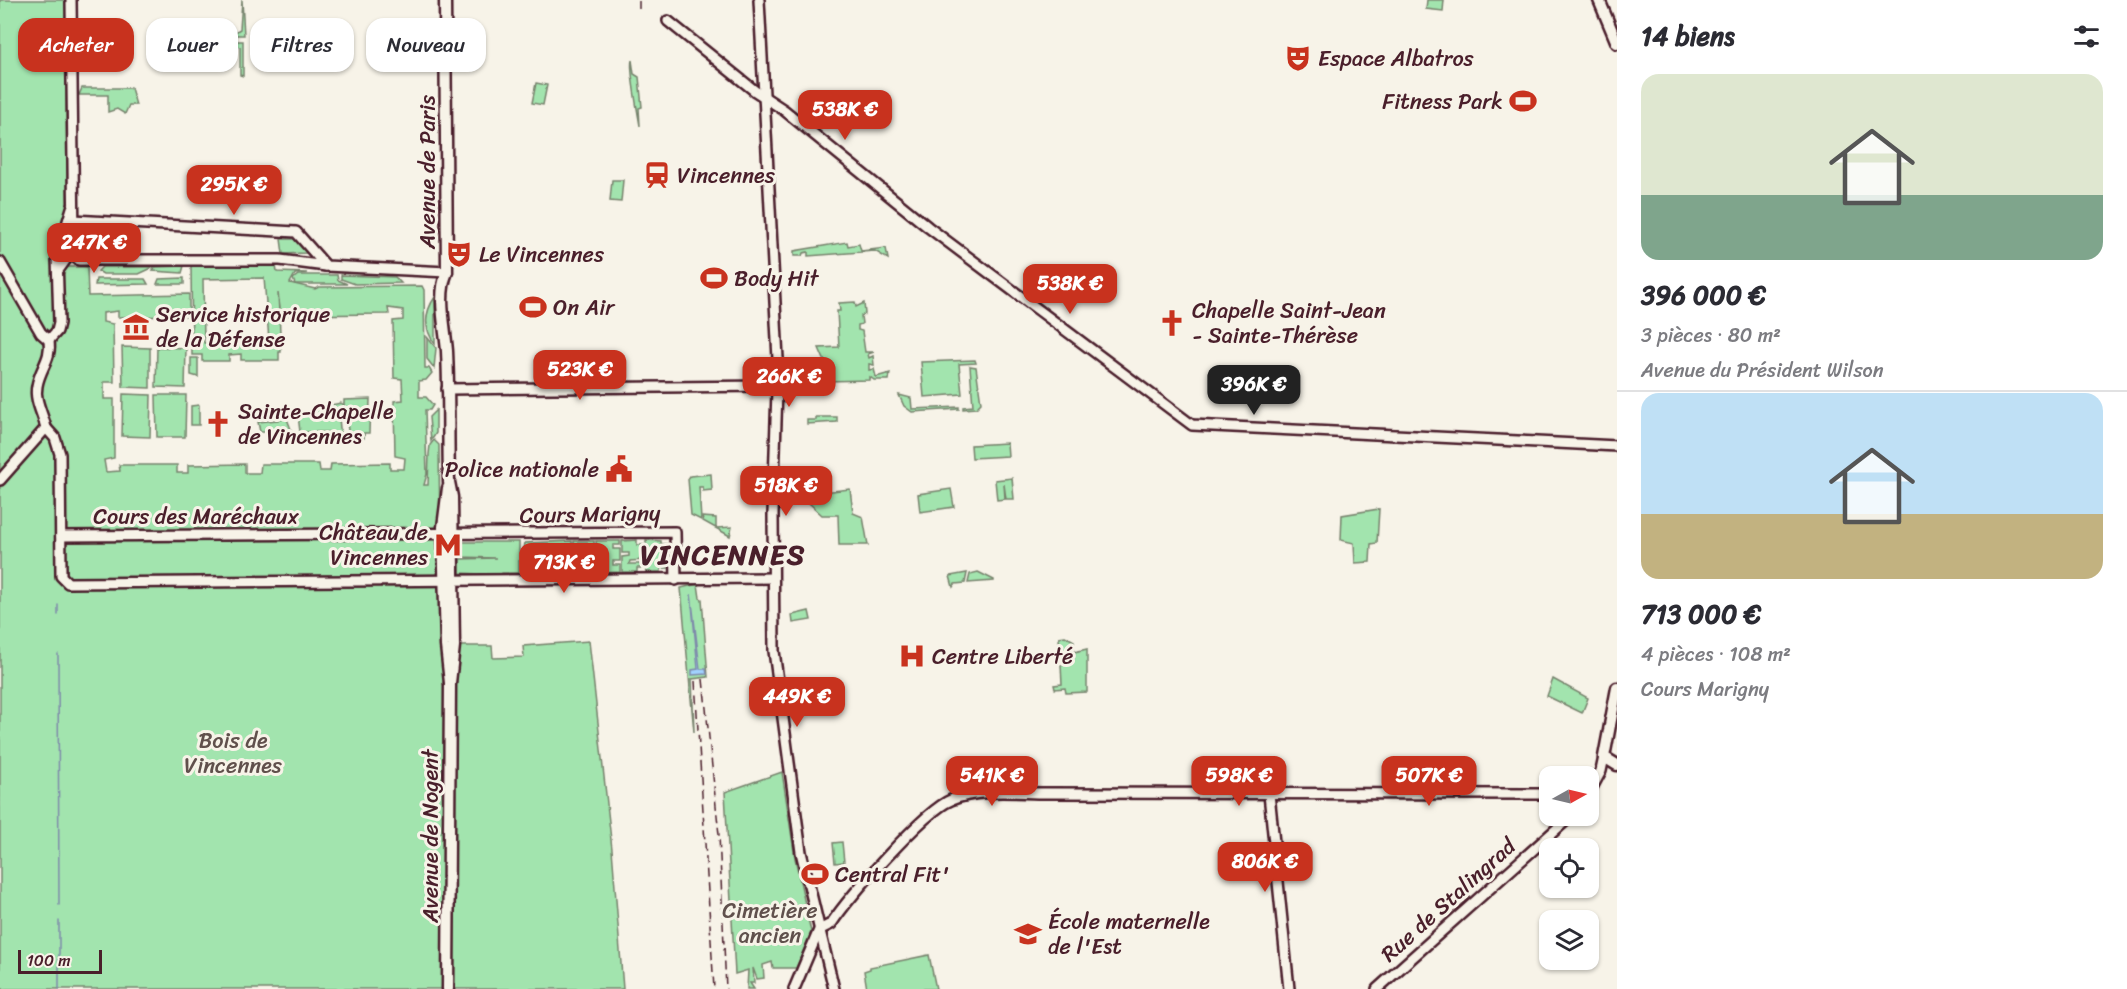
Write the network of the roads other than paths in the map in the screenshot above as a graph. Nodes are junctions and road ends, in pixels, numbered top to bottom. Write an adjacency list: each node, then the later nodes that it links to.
1 (71, 0): 8 (street)
2 (445, 0): 17 (main road, Avenue de Paris)
3 (759, 0): 7 (street)
4 (1599, 0): 6 (main road)
5 (668, 21): 7 (street)
6 (1617, 43)
7 (765, 97): 19 (street); 22 (street)
8 (73, 206): 9 (street); 10 (street)
9 (74, 220): 11 (street); 12 (street)
10 (59, 244): 12 (street); 16 (street)
11 (316, 253): 14 (street); 15 (street)
12 (70, 255): 14 (street); 16 (street)
13 (0, 261): 18 (street)
14 (304, 263): 15 (street)
15 (326, 266): 17 (street)
16 (59, 269): 18 (street)
17 (447, 272): 20 (main road, Avenue de Paris)
18 (49, 340): 21 (street)
19 (777, 386): 20 (street); 26 (street)
20 (447, 389): 24 (main road, Avenue de Paris)
21 (46, 428): 23 (street); 25 (street)
22 (1617, 446)
23 (0, 480)
24 (445, 535): 25 (street, Cours des Maréchaux); 27 (street, Cours Marigny); 28 (main road, Avenue de Paris)
25 (61, 536): 28 (street)
26 (773, 578): 27 (street); 36 (street)
27 (676, 580): 28 (street)
28 (446, 581): 39 (main road, Avenue de Nogent)
29 (1617, 688): 30 (main road)
30 (1604, 757): 31 (main road); 32 (street)
31 (1617, 765)
32 (1599, 775)
33 (1269, 794): 34 (street); 37 (street); 42 (street)
34 (1539, 794)
35 (1560, 826): 43 (street, Rue de Stalingrad)
36 (816, 918): 37 (street); 38 (street)
37 (832, 922): 38 (street)
38 (819, 930): 40 (street); 41 (street)
39 (448, 989)
40 (794, 989)
41 (834, 989)
42 (1289, 989)
43 (1377, 989)

